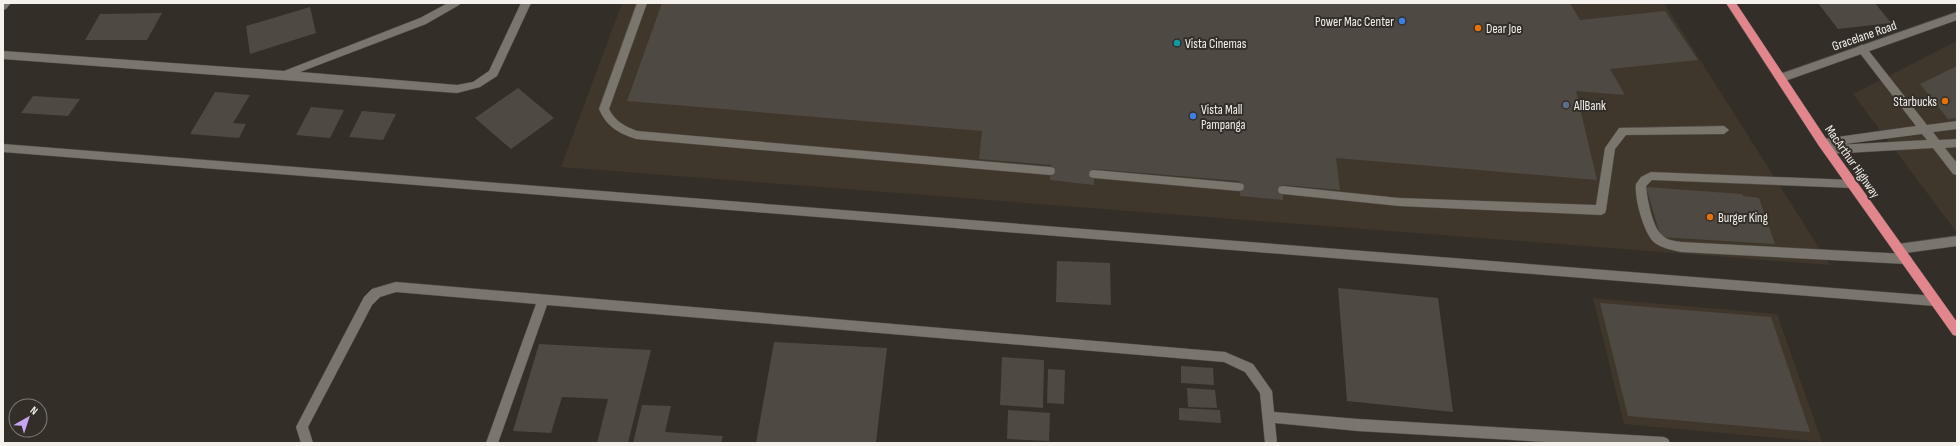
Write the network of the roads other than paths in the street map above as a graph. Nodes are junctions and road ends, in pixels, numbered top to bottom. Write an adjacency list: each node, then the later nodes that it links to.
1 (6, 3): 6 (street)
2 (456, 3): 10 (street)
3 (526, 3): 10 (street)
4 (642, 3): 19 (street)
5 (1731, 3): 11 (highway, MacArthur Highway)
6 (3, 7)
7 (1957, 16): 8 (street, Gracelane Road)
8 (1862, 49): 11 (street, Gracelane Road); 14 (street)
9 (3, 56): 10 (street)
10 (283, 74)
11 (1781, 78): 17 (highway, MacArthur Highway)
12 (1957, 125): 14 (street)
13 (1724, 130): 24 (street)
14 (1925, 130): 16 (street); 17 (street)
15 (1957, 143): 16 (street)
16 (1936, 144): 17 (street); 20 (street)
17 (1825, 147): 22 (highway, MacArthur Highway)
18 (3, 148): 29 (street)
19 (1050, 171)
20 (1957, 171)
21 (1094, 174): 23 (street)
22 (1852, 184): 26 (highway, MacArthur Highway); 27 (street)
23 (1239, 187)
24 (1283, 190)
25 (1957, 241): 26 (street)
26 (1898, 249): 27 (highway, MacArthur Highway)
27 (1906, 259): 29 (highway, MacArthur Highway)
28 (542, 300): 31 (street); 32 (street); 33 (street)
29 (1935, 300): 30 (highway, MacArthur Highway)
30 (1957, 331)
31 (1270, 417): 34 (street); 35 (street)
32 (307, 443)
33 (492, 443)
34 (1271, 443)
35 (1664, 443)

